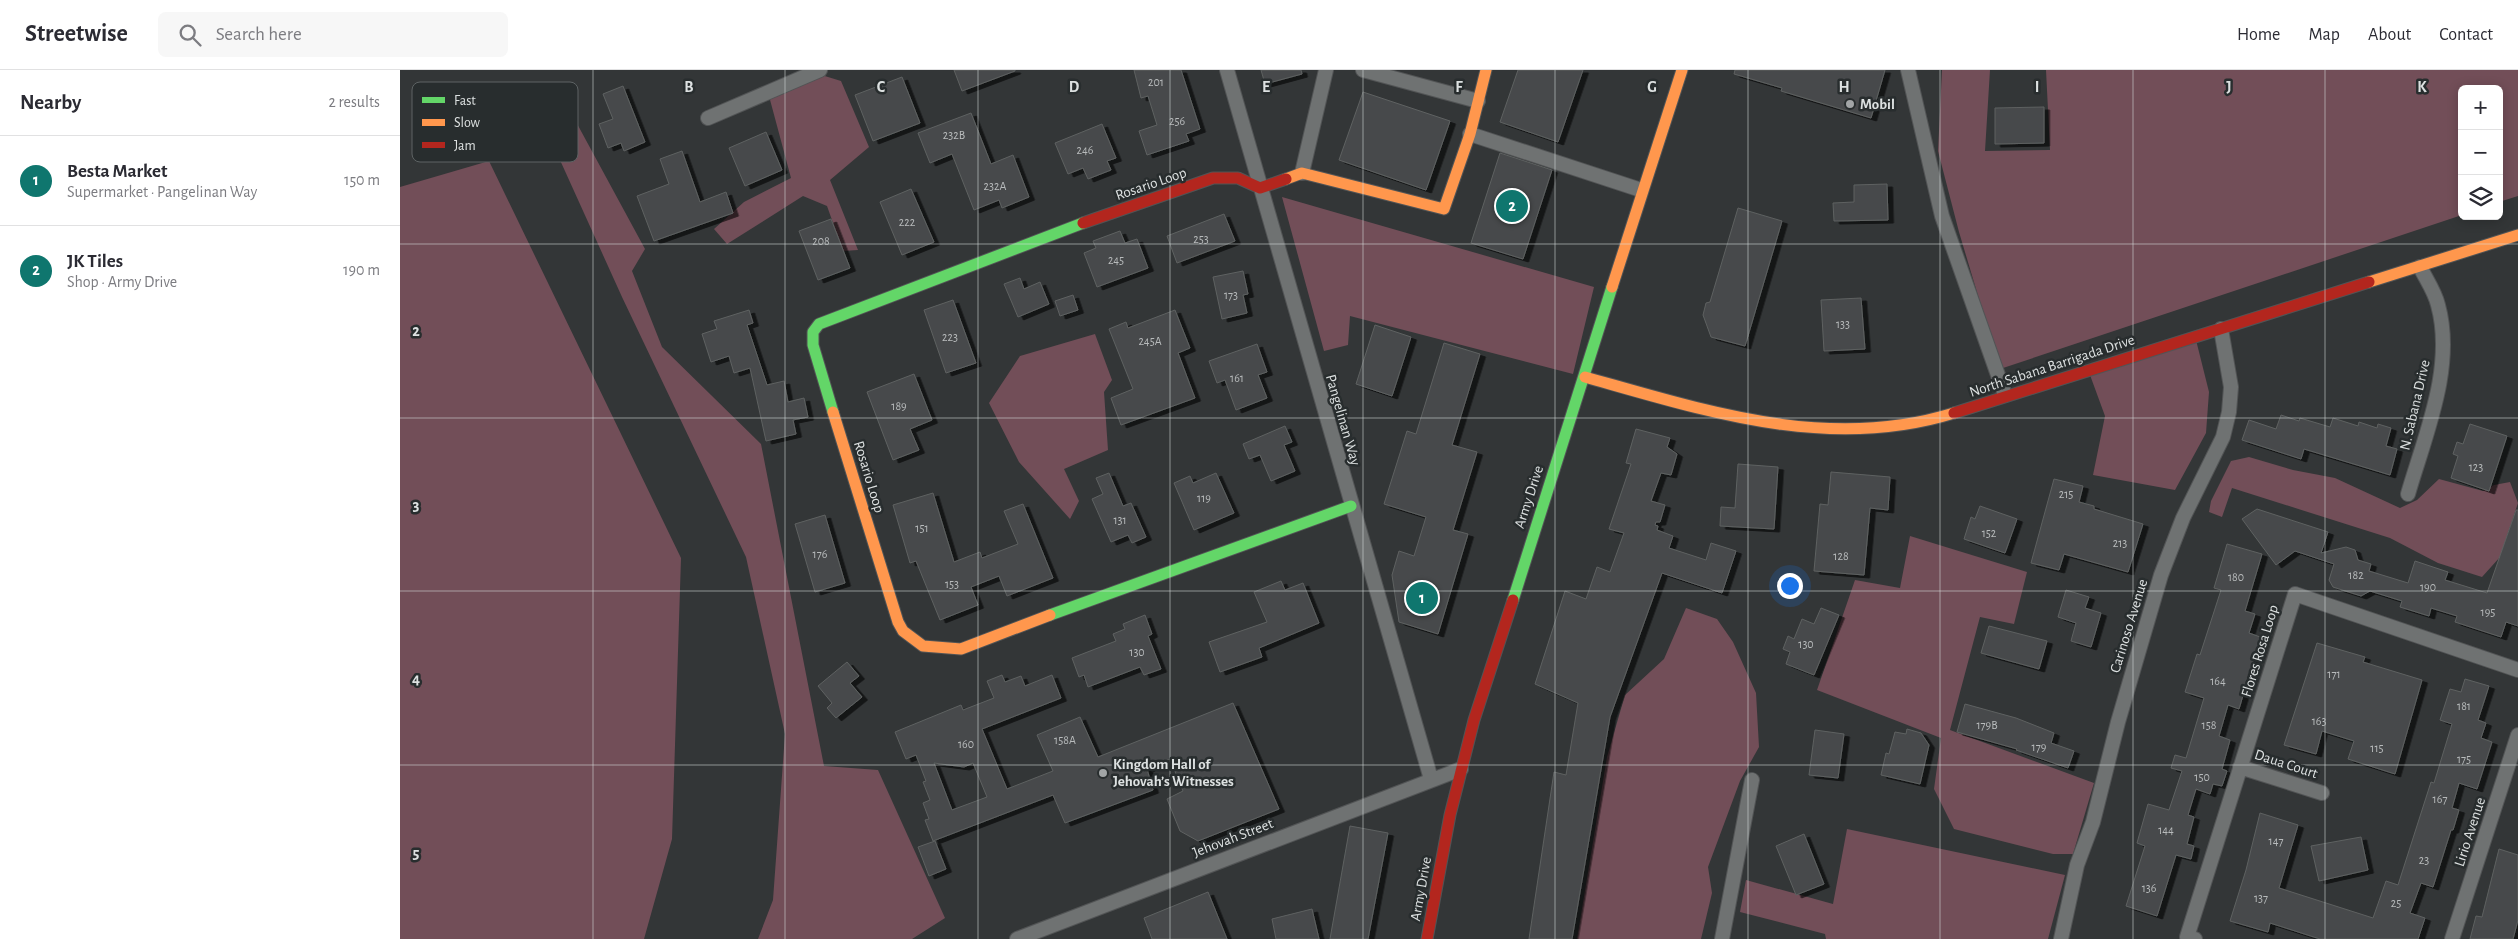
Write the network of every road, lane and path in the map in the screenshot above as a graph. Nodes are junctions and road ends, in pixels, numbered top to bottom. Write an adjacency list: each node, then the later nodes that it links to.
1 (820, 70): 9 (street)
2 (1227, 70): 12 (street, Pangelinan Way)
3 (1326, 70): 11 (street)
4 (1363, 70): 8 (street)
5 (1486, 70): 8 (main road)
6 (1682, 70): 13 (main road, Army Drive)
7 (1908, 70): 18 (street)
8 (1478, 101): 10 (main road)
9 (708, 118)
10 (1470, 134): 11 (main road); 13 (street)
11 (1302, 173): 12 (main road)
12 (1260, 188): 20 (street, Pangelinan Way); 20 (main road, Rosario Loop)
13 (1642, 190): 17 (main road, Army Drive)
14 (2518, 235): 15 (main road, North Sabana Barrigada Drive)
15 (2420, 267): 16 (main road, North Sabana Barrigada Drive); 19 (street, N. Sabana Drive)
16 (2221, 329): 18 (main road, North Sabana Barrigada Drive); 31 (street, Carinoso Avenue)
17 (1585, 377): 18 (main road, North Sabana Barrigada Drive); 24 (main road, Army Drive)
18 (2005, 395)
19 (2408, 494)
20 (1351, 506): 25 (street, Pangelinan Way)
21 (2518, 670): 23 (street, Flores Rosa Loop)
22 (2518, 734): 33 (street, Lirio Avenue)
23 (2240, 767): 27 (street, Daua Court); 32 (street, Flores Rosa Loop)
24 (1461, 769): 25 (street, Jehovah Street); 29 (main road, Army Drive)
25 (1431, 779): 28 (street, Jehovah Street)
26 (1752, 780): 30 (street)
27 (2322, 793)
28 (1017, 939)
29 (1428, 939)
30 (1722, 939)
31 (2061, 939)
32 (2195, 939)
33 (2452, 939)

